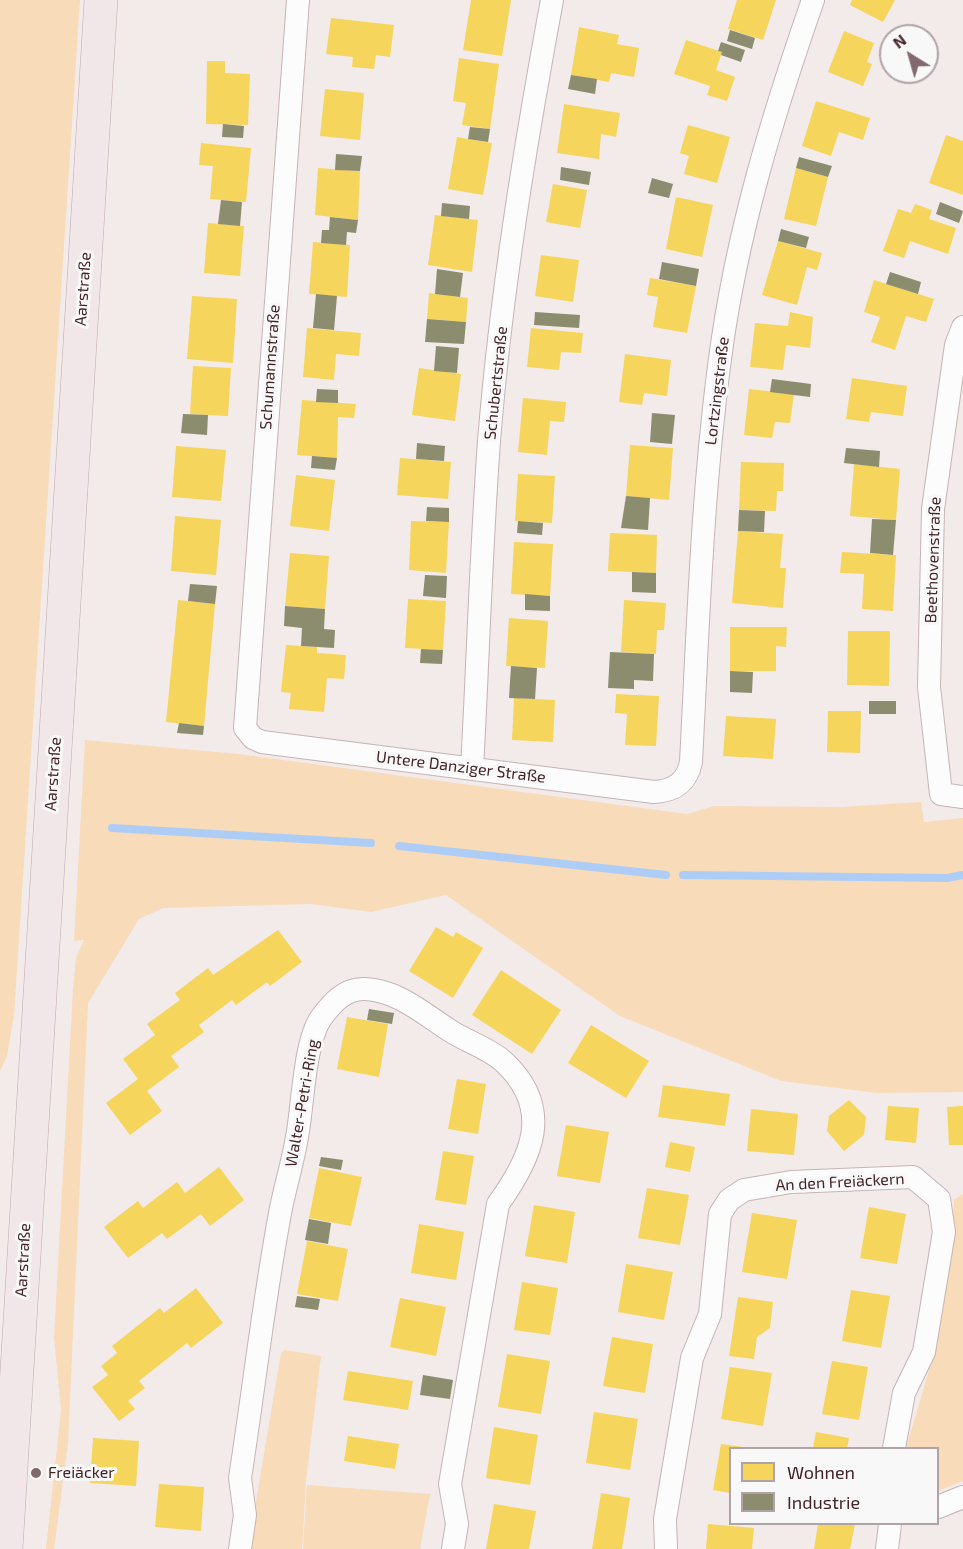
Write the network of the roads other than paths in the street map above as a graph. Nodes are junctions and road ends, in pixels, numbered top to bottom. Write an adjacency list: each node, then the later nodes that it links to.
1 (101, 0): 14 (main road, Aarstraße)
2 (298, 0): 6 (street, Schumannstraße)
3 (552, 0): 7 (street, Schubertstraße)
4 (813, 0): 8 (street, Lortzingstraße)
5 (963, 327): 9 (street, Beethovenstraße)
6 (248, 734): 7 (street, Untere Danziger Straße)
7 (472, 769): 8 (street, Untere Danziger Straße)
8 (674, 788)
9 (952, 796)
10 (894, 1447): 17 (street, An den Freiäckern)
11 (963, 1497): 12 (street)
12 (939, 1507)
13 (891, 1525): 18 (street)
14 (6, 1549)
15 (240, 1549): 16 (street, Walter-Petri-Ring)
16 (453, 1549)
17 (666, 1549)
18 (887, 1549)

